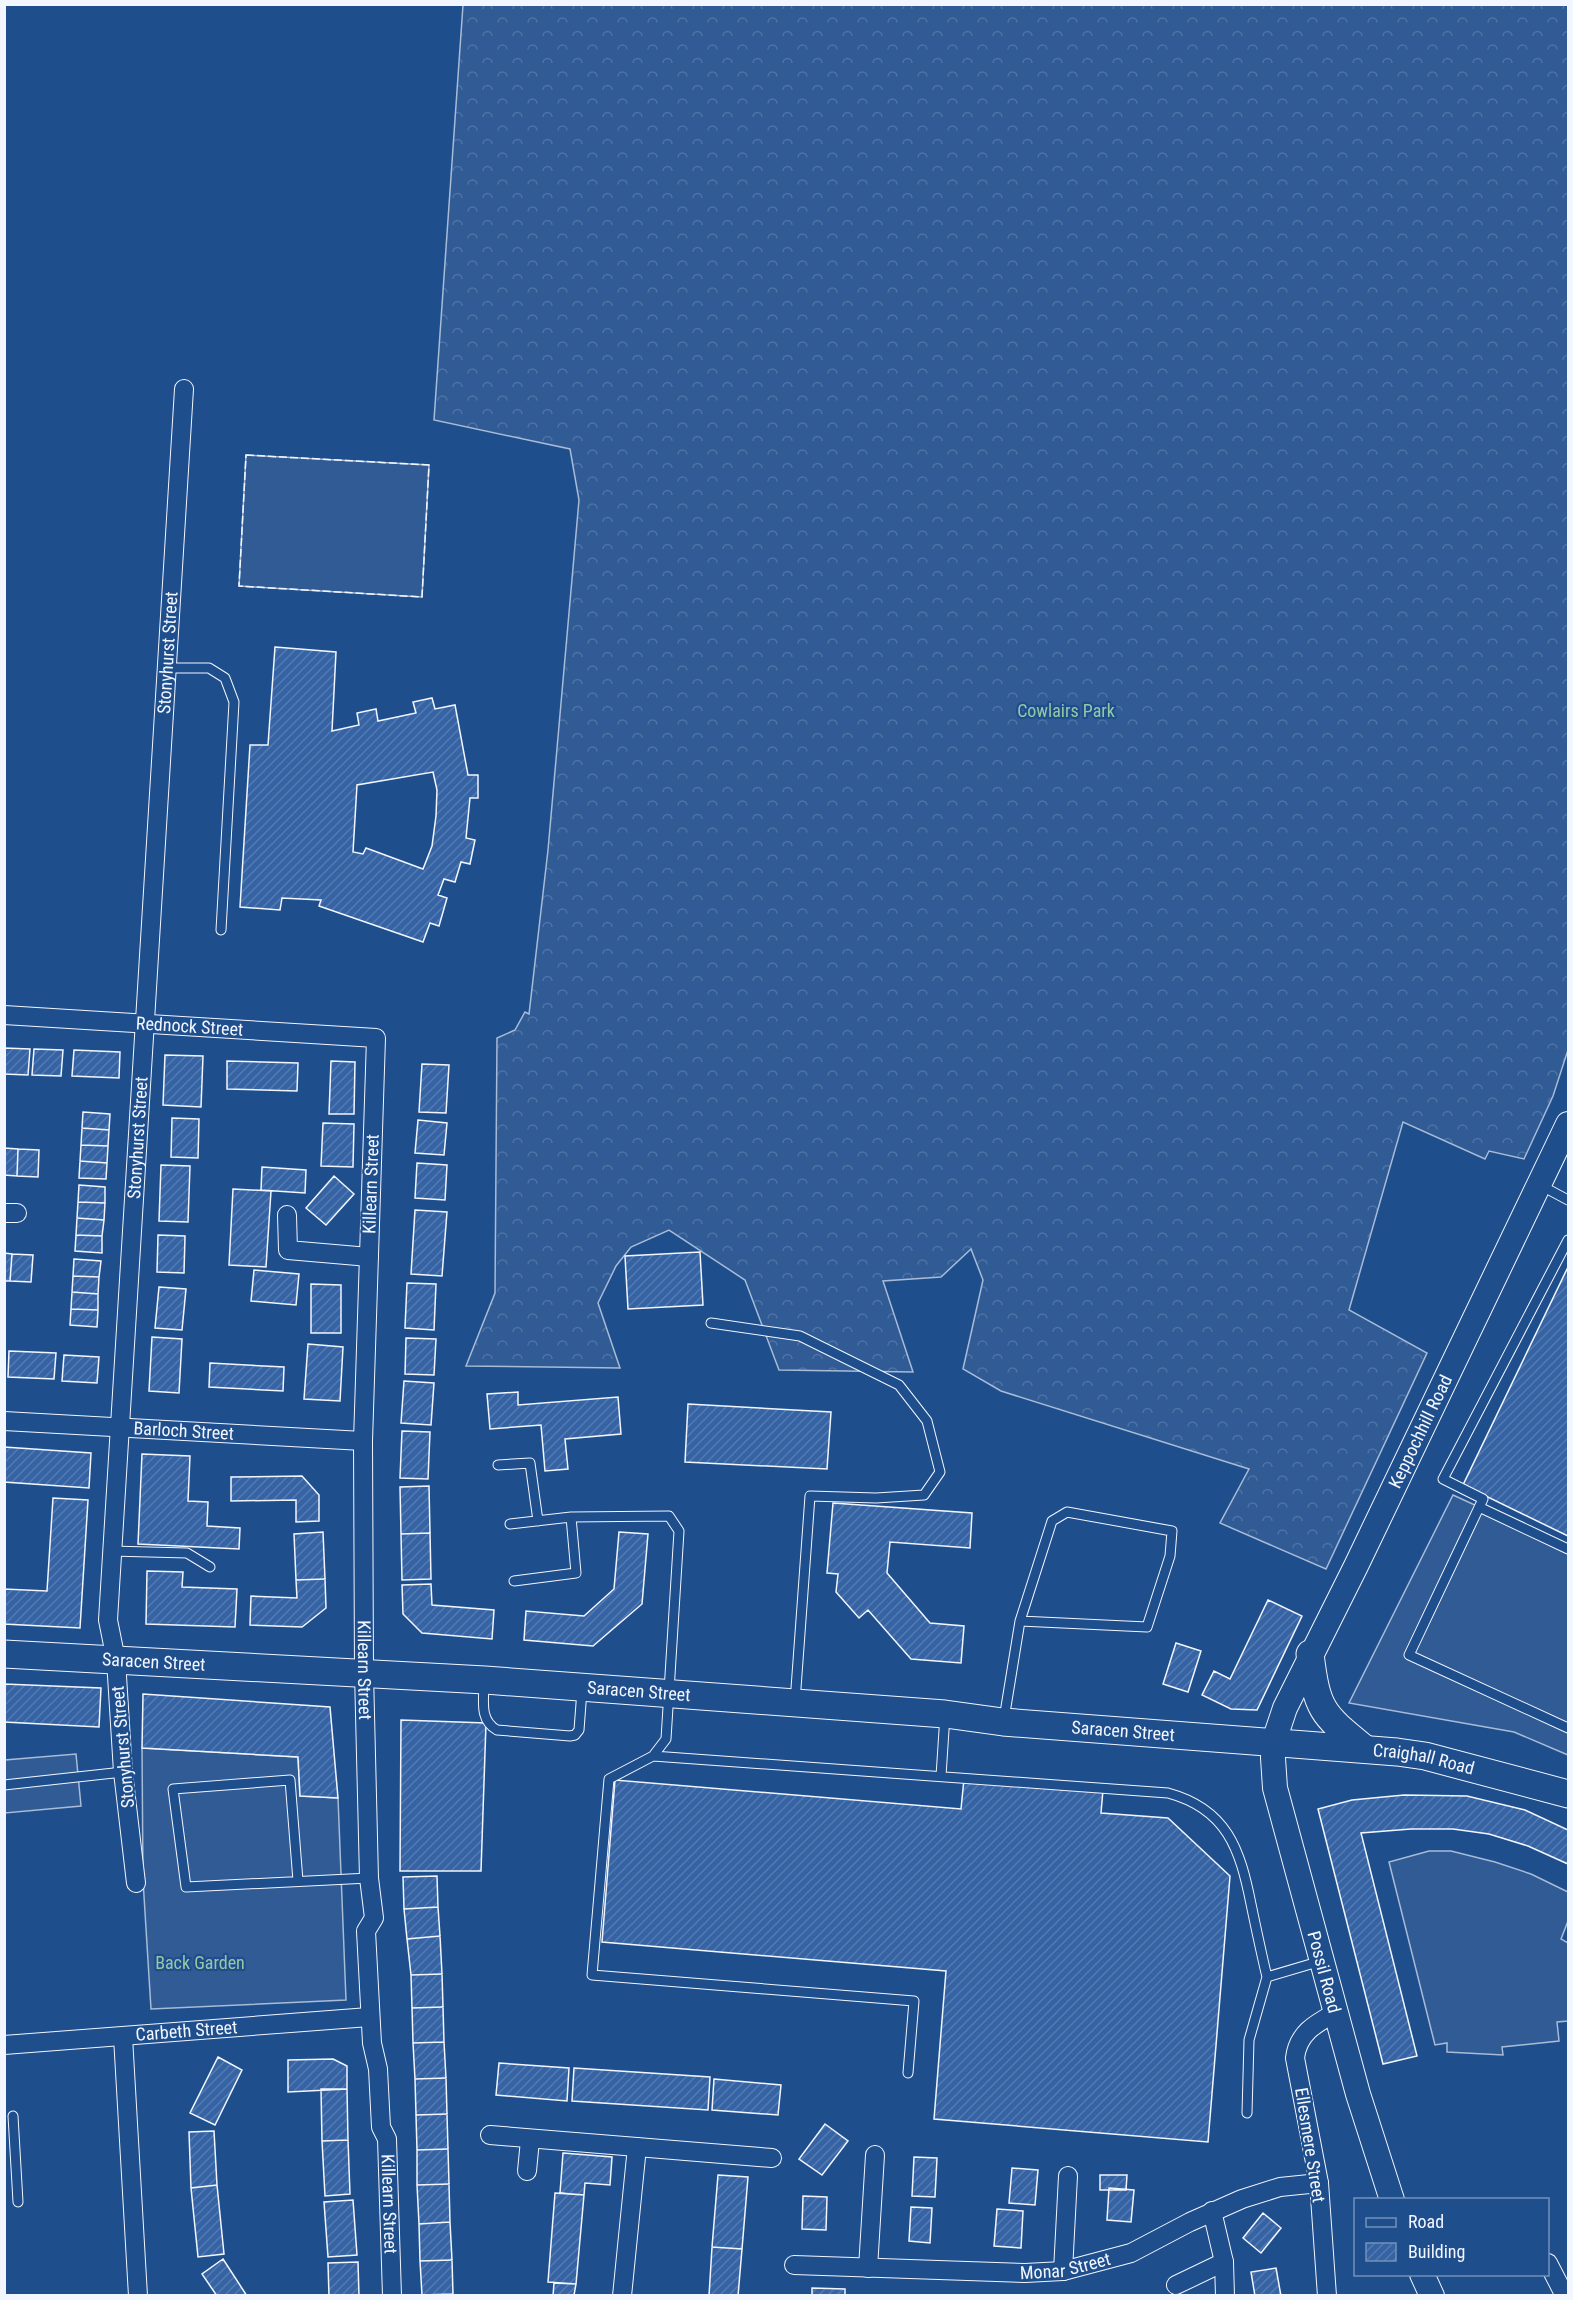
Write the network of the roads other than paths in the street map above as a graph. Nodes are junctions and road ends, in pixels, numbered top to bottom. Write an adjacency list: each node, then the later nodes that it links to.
1 (184, 389): 2 (street, Stonyhurst Street)
2 (167, 668): 3 (lane); 5 (street, Stonyhurst Street)
3 (221, 930)
4 (4, 1015): 5 (street, Rednock Street)
5 (146, 1025): 6 (street, Rednock Street); 15 (street, Stonyhurst Street)
6 (376, 1038): 12 (street, Killearn Street)
7 (1569, 1124): 8 (street, Keppochhill Road)
8 (1540, 1185): 9 (lane); 28 (street, Keppochhill Road)
9 (1569, 1200)
10 (287, 1215): 12 (street)
11 (1569, 1240): 18 (lane)
12 (369, 1257): 16 (street, Killearn Street)
13 (711, 1323): 34 (lane)
14 (4, 1421): 15 (street, Barloch Street)
15 (118, 1428): 16 (street, Barloch Street); 23 (street, Stonyhurst Street)
16 (363, 1441): 30 (street, Killearn Street)
17 (498, 1465): 20 (lane)
18 (1479, 1507): 22 (lane); 37 (lane)
19 (571, 1517): 20 (lane); 25 (lane); 33 (lane)
20 (538, 1521): 21 (lane)
21 (510, 1524)
22 (1569, 1550)
23 (111, 1551): 24 (lane); 29 (street, Stonyhurst Street)
24 (210, 1567)
25 (514, 1581)
26 (1020, 1621): 26 (lane); 36 (lane)
27 (4, 1654): 29 (main road, Saracen Street)
28 (1310, 1654): 38 (street, Keppochhill Road); 39 (main road)
29 (116, 1660): 30 (main road, Saracen Street); 41 (street, Stonyhurst Street)
30 (364, 1673): 31 (main road, Saracen Street); 45 (street, Killearn Street)
31 (484, 1680): 32 (main road, Saracen Street); 32 (lane)
32 (582, 1688): 33 (main road, Saracen Street)
33 (669, 1694): 34 (main road, Saracen Street); 40 (lane)
34 (795, 1704): 35 (main road, Saracen Street)
35 (945, 1714): 36 (main road, Saracen Street); 42 (lane)
36 (1003, 1722): 38 (main road, Saracen Street)
37 (1569, 1728)
38 (1274, 1741): 39 (main road, Craighall Road); 48 (street, Possil Road)
39 (1365, 1749): 44 (main road, Craighall Road)
40 (653, 1756): 42 (lane); 54 (lane)
41 (123, 1772): 43 (lane); 47 (street, Stonyhurst Street)
42 (941, 1776): 49 (lane)
43 (4, 1785)
44 (1568, 1792)
45 (369, 1878): 46 (lane); 51 (street, Killearn Street)
46 (298, 1881): 46 (lane)
47 (136, 1883)
48 (1321, 1961): 49 (lane); 50 (street, Possil Road)
49 (1267, 1977): 55 (lane)
50 (1335, 2013): 66 (street, Ellesmere Street); 67 (street, Possil Road)
51 (369, 2017): 52 (street, Carbeth Street); 78 (street, Killearn Street)
52 (123, 2037): 53 (street, Carbeth Street); 77 (street)
53 (4, 2045)
54 (908, 2073)
55 (1247, 2113)
56 (13, 2116): 63 (lane)
57 (490, 2135): 58 (street)
58 (530, 2140): 59 (street); 64 (street)
59 (637, 2147): 61 (street); 79 (street)
60 (875, 2155): 73 (street)
61 (772, 2157)
62 (4, 2164): 63 (lane)
63 (16, 2164): 68 (lane)
64 (527, 2171)
65 (1068, 2176): 74 (street)
66 (1319, 2183): 69 (street, Monar Street); 81 (street, Ellesmere Street)
67 (1392, 2198)
68 (18, 2202)
69 (1212, 2211): 70 (street); 74 (street, Monar Street)
70 (1224, 2262): 76 (street); 80 (street)
71 (795, 2265): 73 (street, Monar Street)
72 (1549, 2265): 83 (street)
73 (868, 2268): 74 (street, Monar Street)
74 (1064, 2271)
75 (1423, 2276): 82 (street)
76 (1176, 2285)
77 (138, 2295)
78 (392, 2295)
79 (622, 2295)
80 (1224, 2295)
81 (1327, 2295)
82 (1431, 2295)
83 (1565, 2295)

